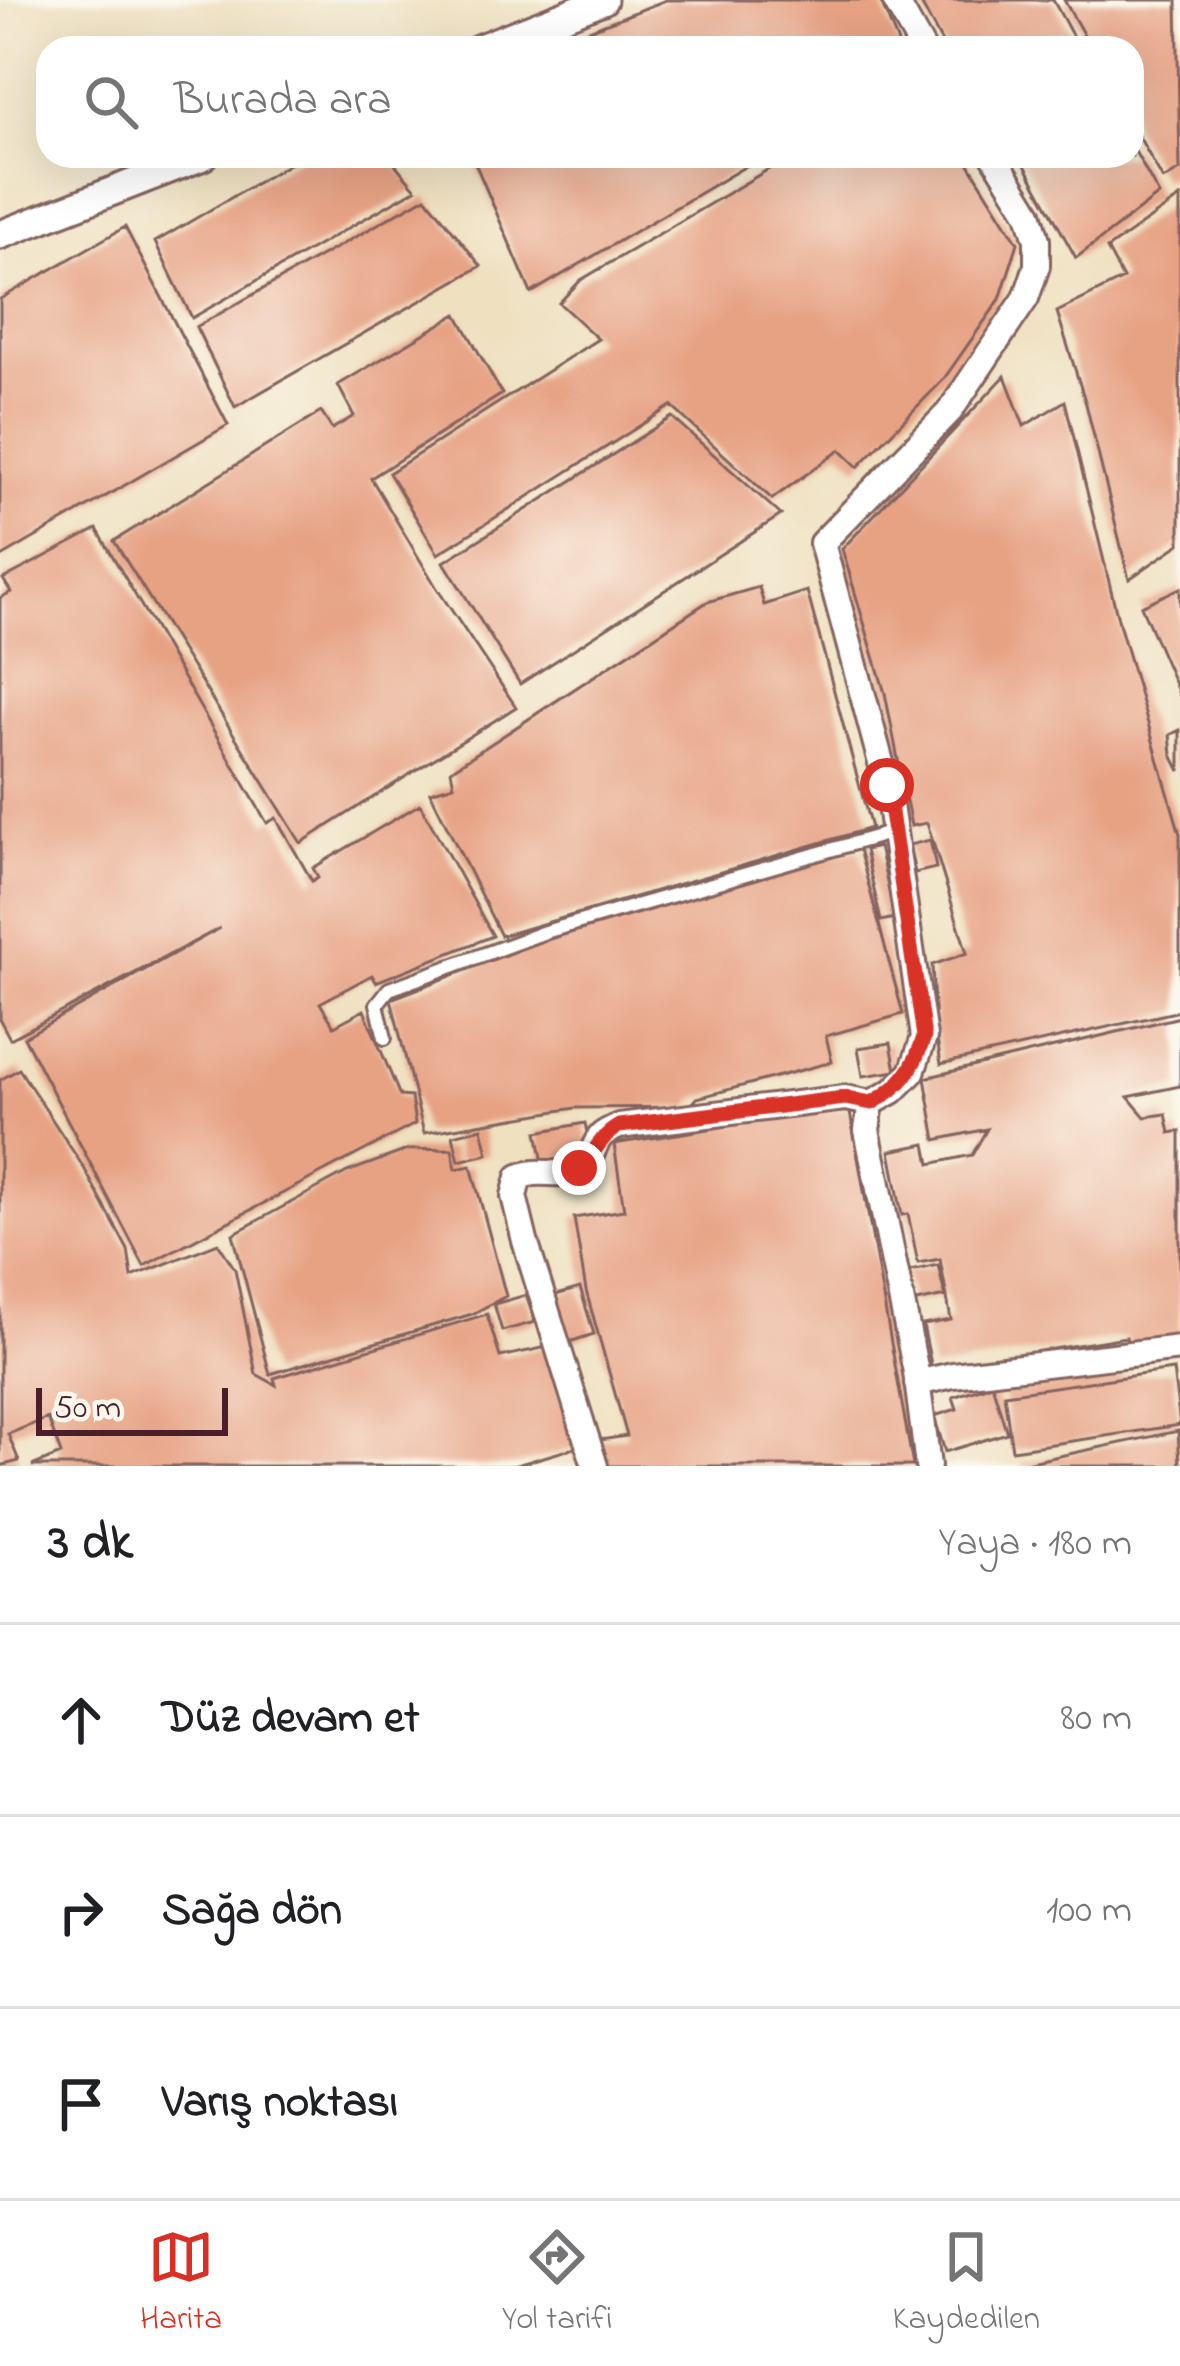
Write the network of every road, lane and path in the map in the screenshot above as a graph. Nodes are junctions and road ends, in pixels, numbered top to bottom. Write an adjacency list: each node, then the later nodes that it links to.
1 (603, 0): 3 (street)
2 (895, 0): 4 (street)
3 (511, 36)
4 (915, 36)
5 (173, 168): 7 (street)
6 (1001, 168): 8 (street)
7 (0, 236)
8 (894, 832): 9 (lane); 10 (street)
9 (386, 1038)
10 (872, 1103): 12 (street); 13 (street)
11 (1180, 1348): 12 (street)
12 (917, 1383): 14 (street)
13 (595, 1466)
14 (928, 1466)

